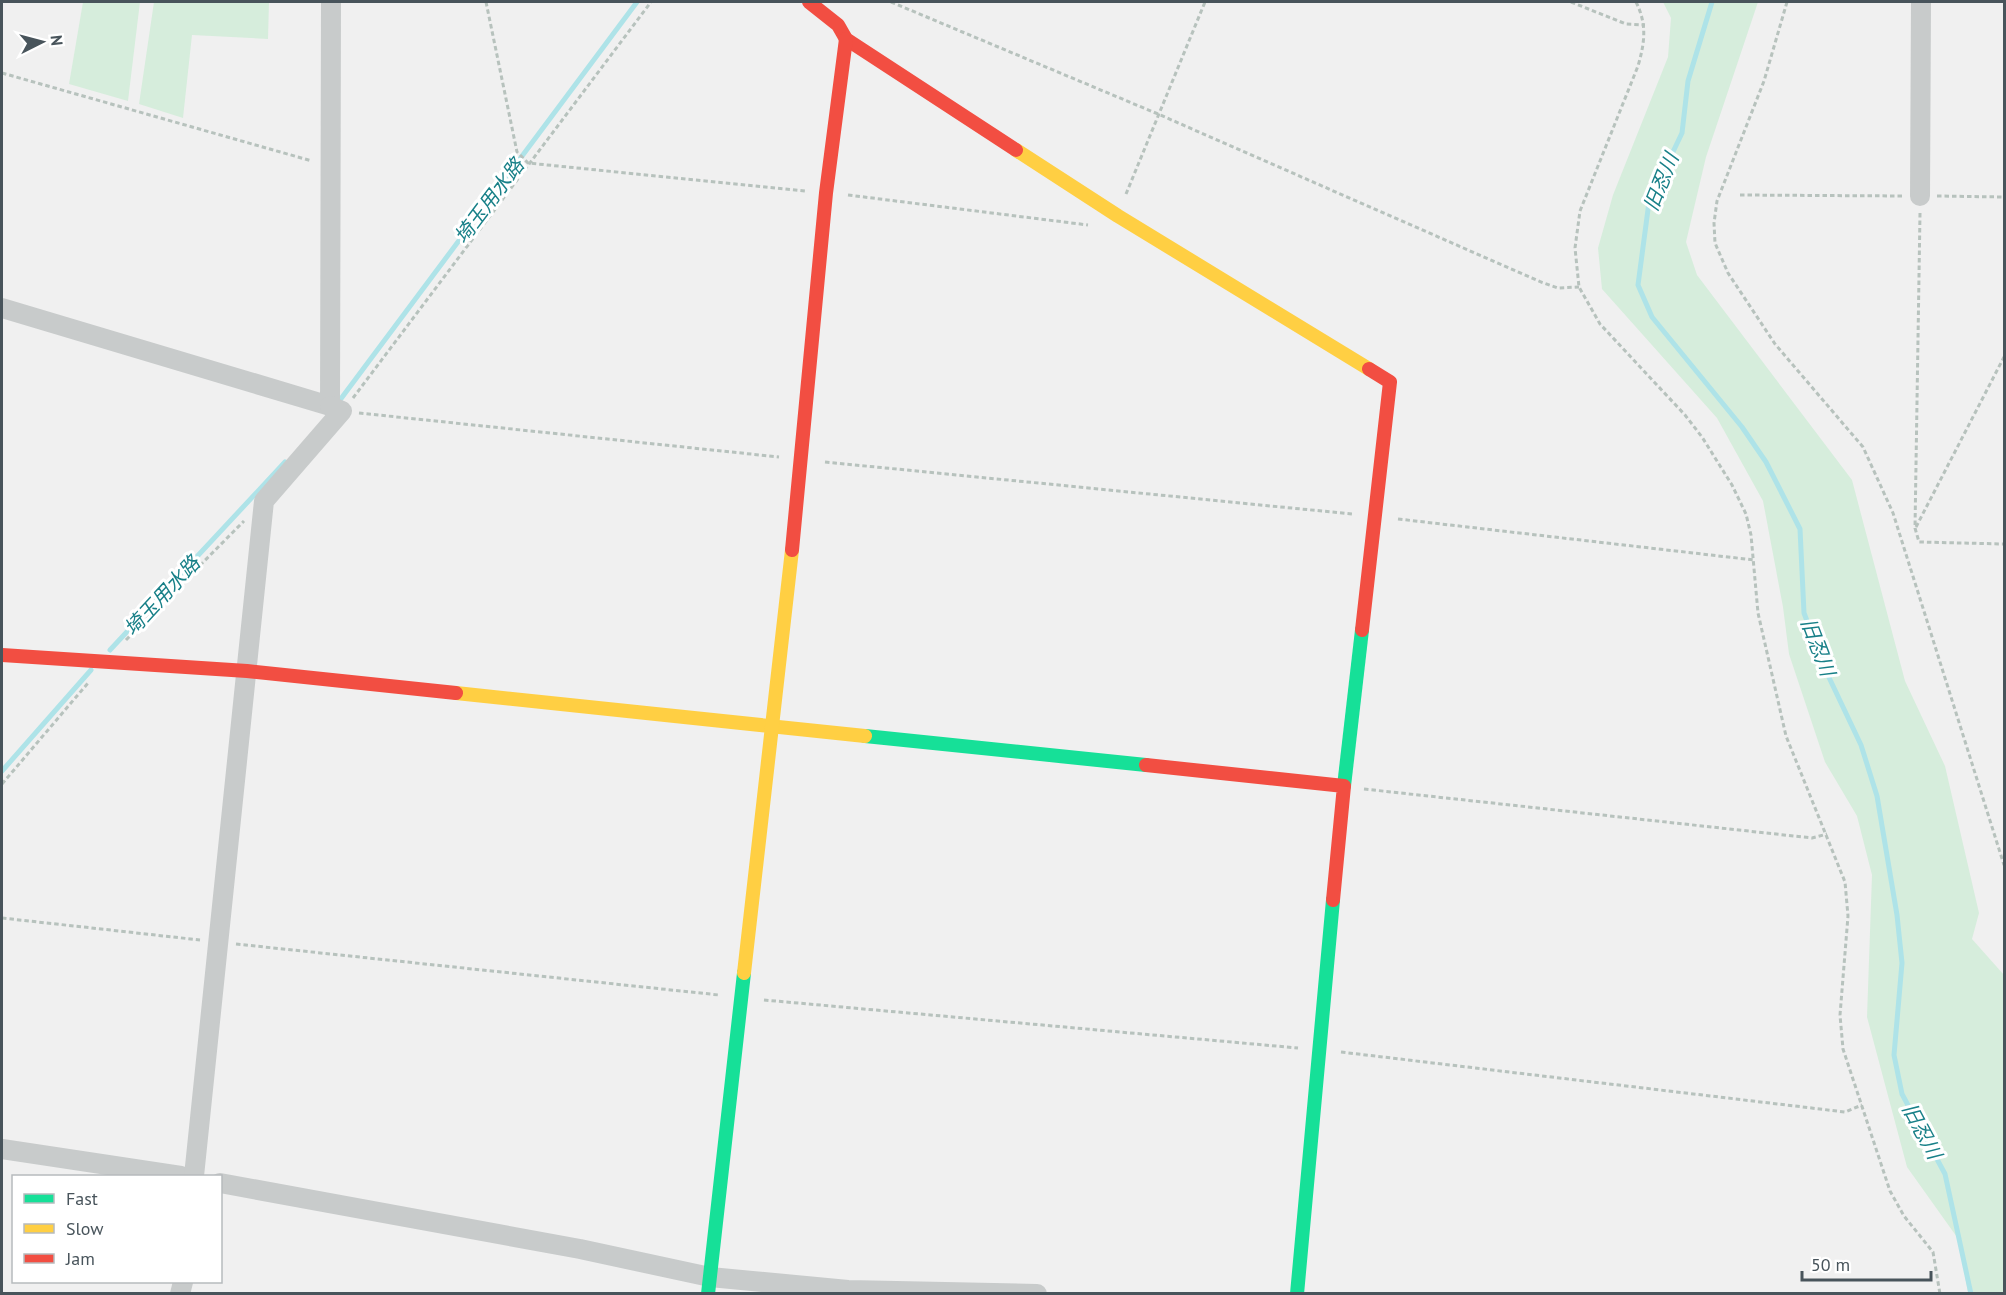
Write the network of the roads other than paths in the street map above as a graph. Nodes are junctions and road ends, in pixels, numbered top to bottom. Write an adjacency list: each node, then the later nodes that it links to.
1 (331, 2): 7 (street)
2 (809, 2): 4 (street)
3 (1921, 2): 5 (street)
4 (846, 39): 10 (street); 11 (street)
5 (1920, 196)
6 (2, 308): 7 (street)
7 (336, 409): 9 (street)
8 (2, 655): 9 (street)
9 (247, 671): 10 (street); 14 (street)
10 (772, 727): 11 (street); 16 (street)
11 (1344, 786): 18 (street)
12 (2, 1149): 13 (street)
13 (174, 1175)
14 (194, 1175)
15 (222, 1184): 16 (street)
16 (709, 1285): 17 (street)
17 (1037, 1293)
18 (1297, 1293)

